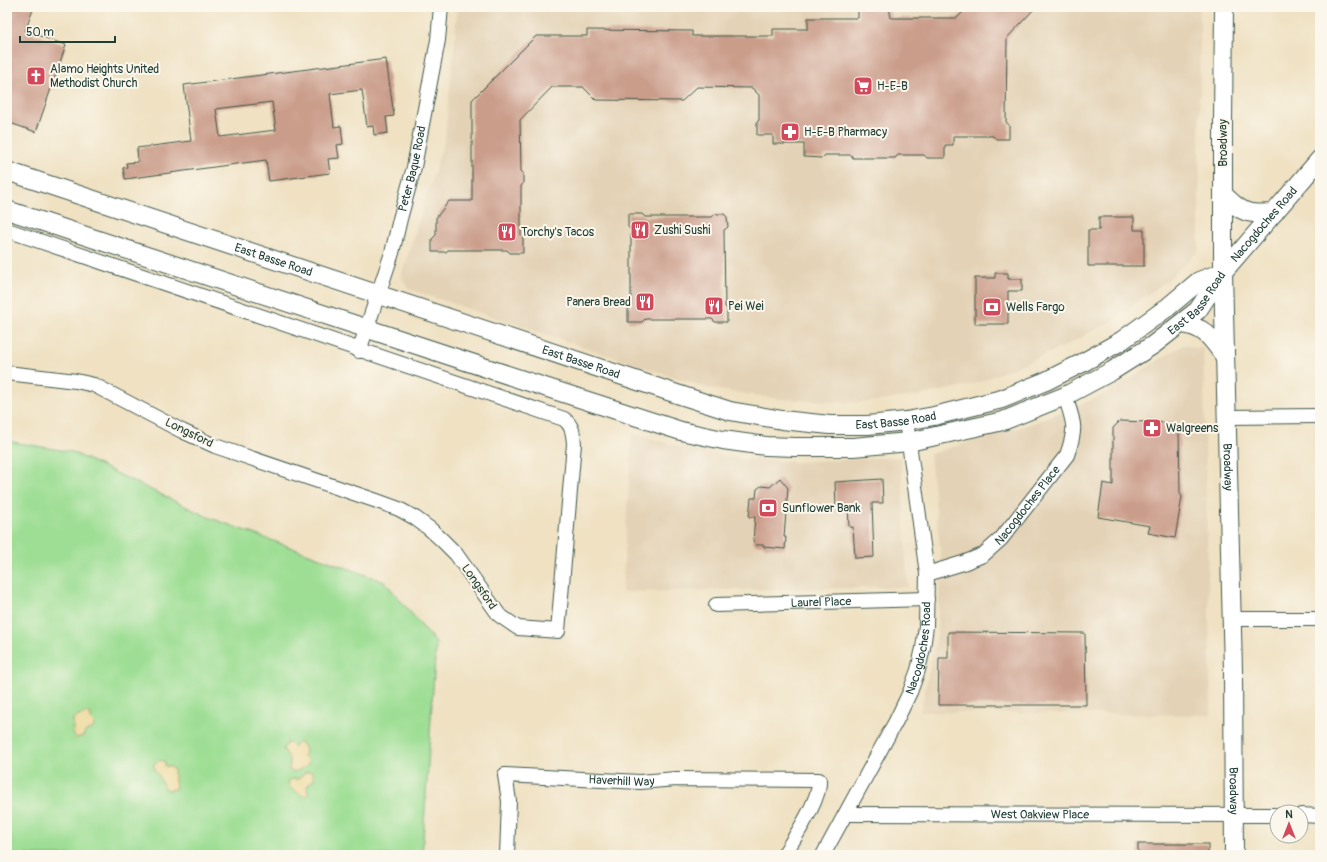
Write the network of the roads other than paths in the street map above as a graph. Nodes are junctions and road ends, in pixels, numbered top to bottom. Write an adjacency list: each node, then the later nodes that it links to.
1 (441, 7): 10 (street, Peter Baque Road)
2 (1224, 7): 5 (main road, Broadway)
3 (1320, 159): 7 (main road, Nacogdoches Road)
4 (7, 171): 10 (main road, East Basse Road)
5 (1223, 194): 7 (main road); 9 (main road, Broadway)
6 (7, 210): 12 (main road, East Basse Road)
7 (1274, 213): 9 (main road, Nacogdoches Road)
8 (7, 230): 13 (street, Longsford)
9 (1224, 272): 11 (main road, East Basse Road); 14 (main road, Broadway); 19 (main road, East Basse Road)
10 (378, 294): 12 (street, Peter Baque Road); 19 (main road, East Basse Road)
11 (1181, 324): 14 (main road); 16 (main road, East Basse Road)
12 (367, 328): 13 (street); 20 (main road, East Basse Road)
13 (359, 351): 15 (street, Longsford)
14 (1225, 356): 18 (main road, Broadway)
15 (7, 373)
16 (1065, 396): 20 (main road, East Basse Road); 21 (street, Nacogdoches Place)
17 (1320, 416): 18 (street)
18 (1226, 417): 24 (main road, Broadway)
19 (906, 421): 20 (street, Nacogdoches Road)
20 (909, 442): 21 (street, Nacogdoches Road)
21 (928, 574): 22 (street, Nacogdoches Road)
22 (926, 599): 23 (street, Laurel Place); 26 (street, Nacogdoches Road)
23 (716, 605)
24 (1232, 619): 25 (street); 27 (main road, Broadway)
25 (1320, 619)
26 (846, 814): 27 (street, West Oakview Place); 33 (street, Nacogdoches Road)
27 (1234, 814): 28 (street, West Oakview Place); 34 (main road, Broadway)
28 (1269, 815)
29 (1309, 815): 30 (street)
30 (1320, 816)
31 (507, 855): 32 (street, Haverhill Way)
32 (784, 855)
33 (823, 855)
34 (1234, 855)

